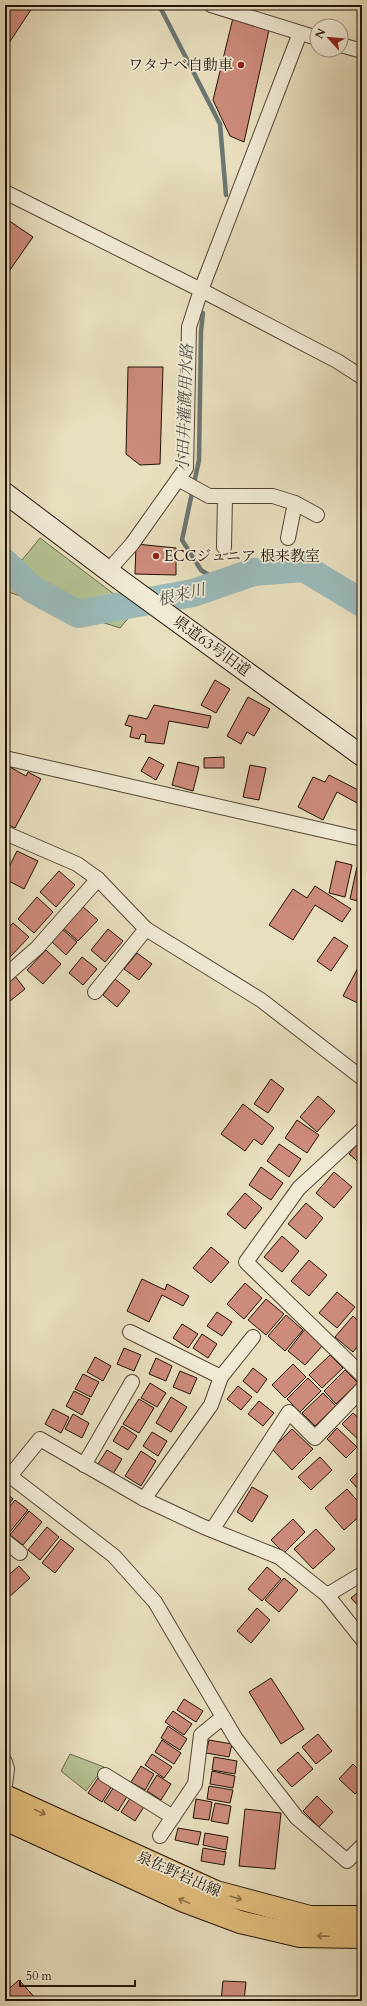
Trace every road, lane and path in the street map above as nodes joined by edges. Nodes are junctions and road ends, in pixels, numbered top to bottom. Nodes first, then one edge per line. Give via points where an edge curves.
1 (211, 5) edge
2 (300, 33) junction
3 (309, 36) edge
4 (349, 47) edge
5 (362, 51) edge
6 (5, 192) edge
7 (201, 290) junction
8 (362, 377) edge
9 (181, 481) junction
10 (5, 493) edge
11 (225, 498) junction
12 (296, 503) junction
13 (317, 515) dead end
14 (288, 538) dead end
15 (224, 548) dead end
16 (116, 576) junction
17 (362, 756) edge
18 (5, 758) edge
19 (5, 833) edge
20 (362, 839) edge
21 (98, 879) junction
22 (146, 929) junction
23 (5, 976) edge
24 (95, 992) dead end
25 (362, 1078) edge
26 (362, 1130) edge
27 (130, 1332) dead end
28 (253, 1337) dead end
29 (362, 1375) edge
30 (222, 1377) junction
31 (132, 1382) dead end
32 (362, 1389) edge
33 (84, 1465) junction
34 (8, 1474) edge
35 (144, 1499) junction
36 (212, 1530) junction
37 (5, 1541) edge
38 (20, 1553) dead end
39 (362, 1574) edge
40 (327, 1595) junction
41 (362, 1639) edge
42 (223, 1716) junction
43 (5, 1762) edge
44 (105, 1775) dead end
45 (5, 1784) edge
46 (5, 1796) edge
47 (173, 1816) junction
48 (5, 1819) edge
49 (160, 1836) dead end
50 (362, 1846) edge
51 (362, 1917) edge
52 (362, 1937) edge

1 - 2 street
2 - 3 street
2 - 7 street
4 - 5 street
6 - 7 street
7 - 8 street via 338,361
7 - 9 street via 189,327 186,468
9 - 11 street via 209,496
9 - 16 street via 132,544
10 - 16 street, 県道63号旧道
11 - 12 street via 273,496
11 - 15 street
12 - 13 street
12 - 14 street
16 - 17 street, 県道63号旧道
18 - 20 street
19 - 21 street via 77,864
21 - 22 street
21 - 23 street via 37,948
22 - 24 street
22 - 25 street via 261,1000
26 - 29 street via 299,1188 246,1262
27 - 30 street
28 - 30 street
30 - 35 street via 211,1405
31 - 33 street
32 - 36 street via 315,1438 289,1412
33 - 34 street via 40,1439
33 - 35 street
34 - 42 street via 114,1556 155,1602
35 - 36 street
36 - 40 street via 279,1557
37 - 38 street
39 - 40 street
40 - 41 street
42 - 47 street via 201,1735 195,1784
42 - 50 street via 236,1739 297,1818 346,1862
43 - 45 street
44 - 47 street
46 -> 51 main road, 泉佐野岩出線 via 216,1892 310,1917
47 - 49 street
52 -> 48 main road, 泉佐野岩出線 via 300,1936 240,1922 184,1901

